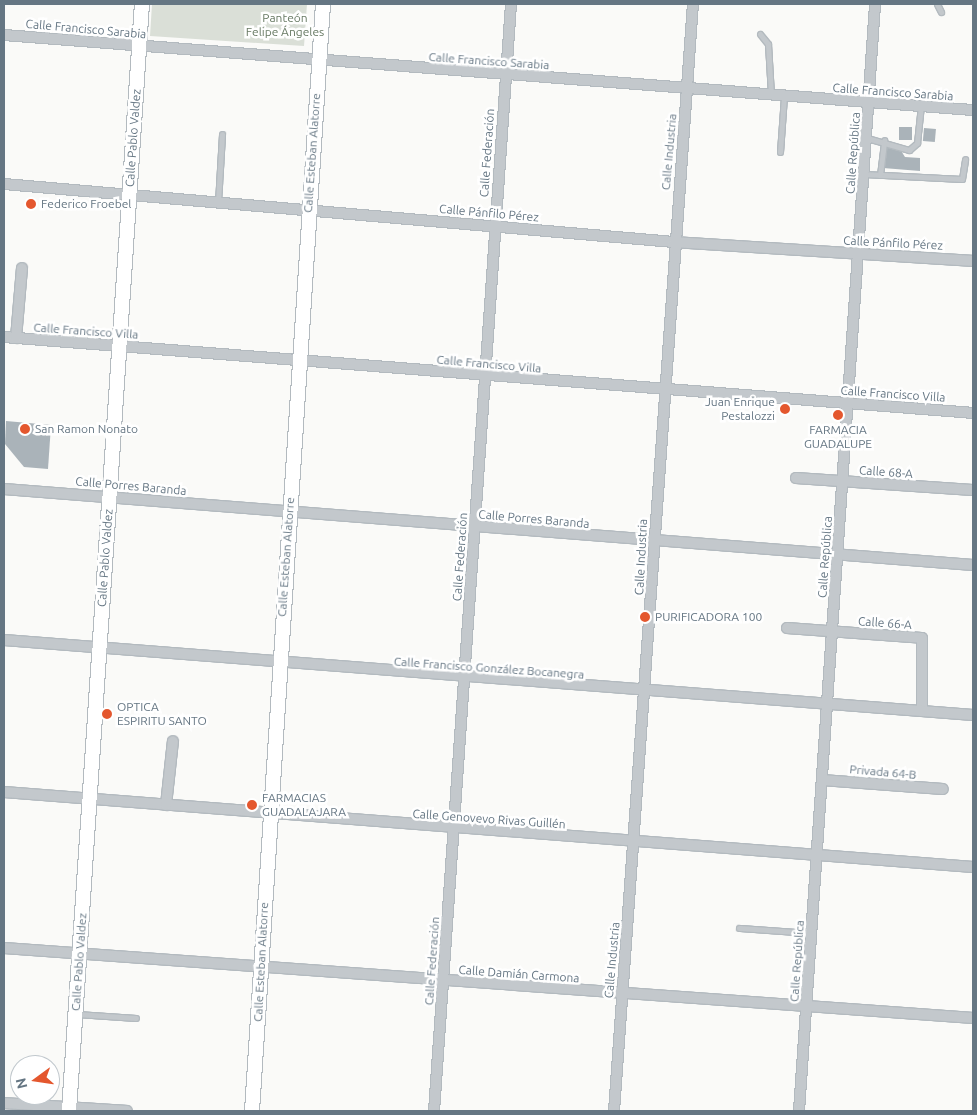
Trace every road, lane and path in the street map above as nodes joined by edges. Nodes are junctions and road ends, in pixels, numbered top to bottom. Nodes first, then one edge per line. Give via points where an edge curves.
1 (142, 4) edge
2 (323, 4) edge
3 (511, 4) edge
4 (693, 4) edge
5 (875, 4) edge
6 (937, 4) edge
7 (941, 12) dead end
8 (760, 34) dead end
9 (4, 36) edge
10 (139, 46) junction
11 (318, 62) junction
12 (505, 74) junction
13 (687, 89) junction
14 (771, 95) junction
15 (784, 96) junction
16 (868, 103) junction
17 (921, 106) junction
18 (973, 110) edge
19 (222, 134) dead end
20 (867, 138) junction
21 (884, 140) junction
22 (780, 152) dead end
23 (965, 159) dead end
24 (864, 174) junction
25 (880, 174) junction
26 (4, 184) edge
27 (129, 193) junction
28 (218, 202) junction
29 (308, 210) junction
30 (495, 226) junction
31 (674, 242) junction
32 (858, 254) junction
33 (973, 261) edge
34 (22, 268) dead end
35 (4, 337) edge
36 (16, 338) junction
37 (119, 346) junction
38 (298, 360) junction
39 (484, 377) junction
40 (664, 389) junction
41 (848, 403) junction
42 (973, 412) edge
43 (796, 478) dead end
44 (843, 481) junction
45 (4, 489) edge
46 (973, 490) edge
47 (109, 497) junction
48 (289, 512) junction
49 (474, 527) junction
50 (655, 542) junction
51 (838, 555) junction
52 (973, 565) edge
53 (787, 628) dead end
54 (832, 631) junction
55 (4, 640) edge
56 (99, 647) junction
57 (278, 663) junction
58 (465, 679) junction
59 (646, 692) junction
60 (827, 705) junction
61 (922, 711) junction
62 (973, 715) edge
63 (173, 741) dead end
64 (822, 780) junction
65 (943, 789) dead end
66 (4, 792) edge
67 (89, 798) junction
68 (166, 805) junction
69 (268, 815) junction
70 (454, 828) junction
71 (635, 842) junction
72 (817, 856) junction
73 (973, 866) edge
74 (739, 928) dead end
75 (812, 933) junction
76 (4, 948) edge
77 (79, 954) junction
78 (261, 968) junction
79 (443, 981) junction
80 (621, 994) junction
81 (806, 1008) junction
82 (75, 1014) junction
83 (136, 1018) dead end
84 (973, 1018) edge
85 (4, 1103) edge
86 (69, 1109) edge
87 (127, 1111) edge
88 (252, 1111) edge
89 (434, 1111) edge
90 (614, 1111) edge
91 (799, 1111) edge

1 - 10 street, Calle Pablo Valdez
2 - 11 street, Calle Esteban Alatorre
3 - 12 street, Calle Federación
4 - 13 street, Calle Industria
5 - 16 street, Calle República
6 - 7 lane
8 - 14 lane via 768,44
9 - 10 street, Calle Francisco Sarabia
10 - 11 street, Calle Francisco Sarabia
10 - 27 street, Calle Pablo Valdez
11 - 12 street, Calle Francisco Sarabia
11 - 29 street, Calle Esteban Alatorre
12 - 13 street, Calle Francisco Sarabia
12 - 30 street, Calle Federación
13 - 14 street, Calle Francisco Sarabia
13 - 31 street, Calle Industria
14 - 15 street, Calle Francisco Sarabia
15 - 16 street, Calle Francisco Sarabia
15 - 22 lane
16 - 17 street, Calle Francisco Sarabia
16 - 20 street, Calle República
17 - 18 street, Calle Francisco Sarabia
17 - 21 lane via 917,143 909,150
19 - 28 lane
20 - 21 lane
20 - 24 street, Calle República
21 - 25 lane
23 - 25 lane via 962,179
24 - 25 lane
24 - 32 street, Calle República
26 - 27 street, Calle Pánfilo Pérez
27 - 28 street, Calle Pánfilo Pérez
27 - 37 street, Calle Pablo Valdez
28 - 29 street, Calle Pánfilo Pérez
29 - 30 street, Calle Pánfilo Pérez
29 - 38 street, Calle Esteban Alatorre
30 - 31 street, Calle Pánfilo Pérez
30 - 39 street, Calle Federación
31 - 32 street, Calle Pánfilo Pérez
31 - 40 street, Calle Industria
32 - 33 street, Calle Pánfilo Pérez
32 - 41 street, Calle República
34 - 36 street
35 - 36 street, Calle Francisco Villa
36 - 37 street, Calle Francisco Villa
37 - 38 street, Calle Francisco Villa
37 - 47 street, Calle Pablo Valdez
38 - 39 street, Calle Francisco Villa
38 - 48 street, Calle Esteban Alatorre
39 - 40 street, Calle Francisco Villa
39 - 49 street, Calle Federación
40 - 41 street, Calle Francisco Villa
40 - 50 street, Calle Industria
41 - 42 street, Calle Francisco Villa
41 - 44 street, Calle República
43 - 44 street, Calle 68-A
44 - 46 street, Calle 68-A
44 - 51 street, Calle República
45 - 47 street, Calle Porres Baranda
47 - 48 street, Calle Porres Baranda
47 - 56 street, Calle Pablo Valdez
48 - 49 street, Calle Porres Baranda
48 - 57 street, Calle Esteban Alatorre
49 - 50 street, Calle Porres Baranda
49 - 58 street, Calle Federación
50 - 51 street, Calle Porres Baranda
50 - 59 street, Calle Industria
51 - 52 street, Calle Porres Baranda
51 - 54 street, Calle República
53 - 54 street
54 - 60 street, Calle República
54 - 61 street, Calle 66-A via 924,639
55 - 56 street, Calle Francisco González Bocanegra
56 - 57 street, Calle Francisco González Bocanegra
56 - 67 street, Calle Pablo Valdez
57 - 58 street, Calle Francisco González Bocanegra
57 - 69 street, Calle Esteban Alatorre
58 - 59 street, Calle Francisco González Bocanegra
58 - 70 street, Calle Federación
59 - 60 street, Calle Francisco González Bocanegra
59 - 71 street, Calle Industria
60 - 61 street, Calle Francisco González Bocanegra
60 - 64 street, Calle República
61 - 62 street, Calle Francisco González Bocanegra
63 - 68 street
64 - 65 street, Privada 64-B
64 - 72 street, Calle República
66 - 67 street, Calle Genovevo Rivas Guillén
67 - 68 street, Calle Genovevo Rivas Guillén
67 - 77 street, Calle Pablo Valdez
68 - 69 street, Calle Genovevo Rivas Guillén
69 - 70 street, Calle Genovevo Rivas Guillén
69 - 78 street, Calle Esteban Alatorre
70 - 71 street, Calle Genovevo Rivas Guillén
70 - 79 street, Calle Federación
71 - 72 street, Calle Genovevo Rivas Guillén
71 - 80 street, Calle Industria
72 - 73 street, Calle Genovevo Rivas Guillén
72 - 75 street, Calle República
74 - 75 lane
75 - 81 street, Calle República
76 - 77 street, Calle Damián Carmona
77 - 78 street, Calle Damián Carmona
77 - 82 street, Calle Pablo Valdez
78 - 79 street, Calle Damián Carmona
78 - 88 street, Calle Esteban Alatorre
79 - 80 street, Calle Damián Carmona
79 - 89 street, Calle Federación
80 - 81 street, Calle Damián Carmona
80 - 90 street, Calle Industria
81 - 84 street, Calle Damián Carmona
81 - 91 street, Calle República
82 - 83 lane
82 - 86 street, Calle Pablo Valdez
85 - 86 street
86 - 87 street

